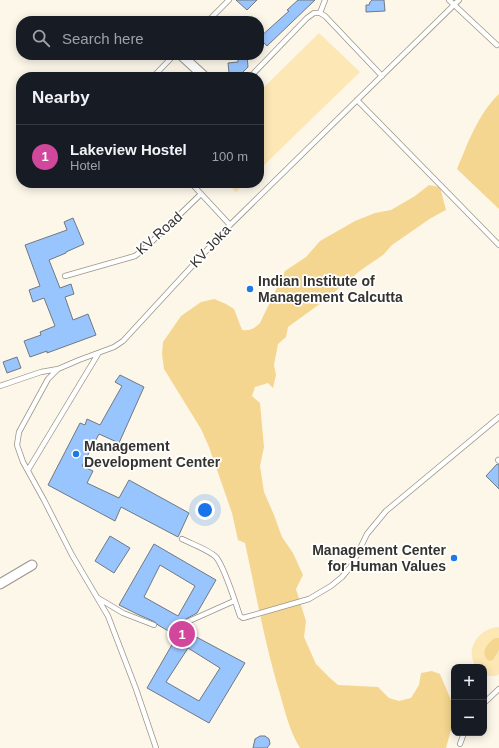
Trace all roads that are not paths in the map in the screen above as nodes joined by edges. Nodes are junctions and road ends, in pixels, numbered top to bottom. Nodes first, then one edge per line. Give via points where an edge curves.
1 (229, 0) edge
2 (325, 0) edge
3 (449, 0) edge
4 (459, 0) edge
5 (454, 5) junction
6 (320, 13) junction
7 (213, 16) edge
8 (497, 45) dead end
9 (169, 60) edge
10 (186, 60) edge
11 (158, 72) edge
12 (200, 72) edge
13 (255, 72) edge
14 (382, 76) junction
15 (358, 100) junction
16 (196, 188) edge
17 (201, 194) junction
18 (230, 225) junction
19 (499, 245) edge
20 (65, 276) dead end
21 (98, 354) junction
22 (58, 369) junction
23 (0, 386) edge
24 (499, 416) edge
25 (28, 470) junction
26 (182, 539) dead end
27 (32, 565) dead end
28 (0, 584) edge
29 (97, 598) junction
30 (234, 600) junction
31 (187, 622) dead end
32 (154, 625) dead end
33 (499, 689) edge
34 (487, 700) edge
35 (463, 736) edge
36 (460, 744) dead end
37 (156, 748) edge

1 - 7 lane
2 - 6 lane
3 - 5 lane
4 - 5 lane, KV Joka
5 - 8 lane
5 - 14 lane, KV Joka
6 - 13 lane via 314,13 307,18
6 - 14 lane
9 - 11 lane
10 - 12 street
14 - 15 lane, KV Joka
15 - 18 lane, KV Joka
15 - 19 lane
16 - 17 lane
17 - 18 lane
17 - 20 lane, KV Road via 135,256
18 - 21 lane, KV Joka via 123,341
21 - 22 lane, KV Joka
21 - 25 lane
22 - 23 lane
22 - 25 lane, KV Joka via 48,379 19,432 17,445
24 - 30 lane via 386,511 367,534 352,565 331,586 309,599 242,618
25 - 29 lane, KV Joka
26 - 30 lane via 216,558
27 - 28 street
29 - 32 lane via 123,613
29 - 37 lane, KV Joka via 108,616
30 - 31 lane
33 - 34 lane
35 - 36 lane

